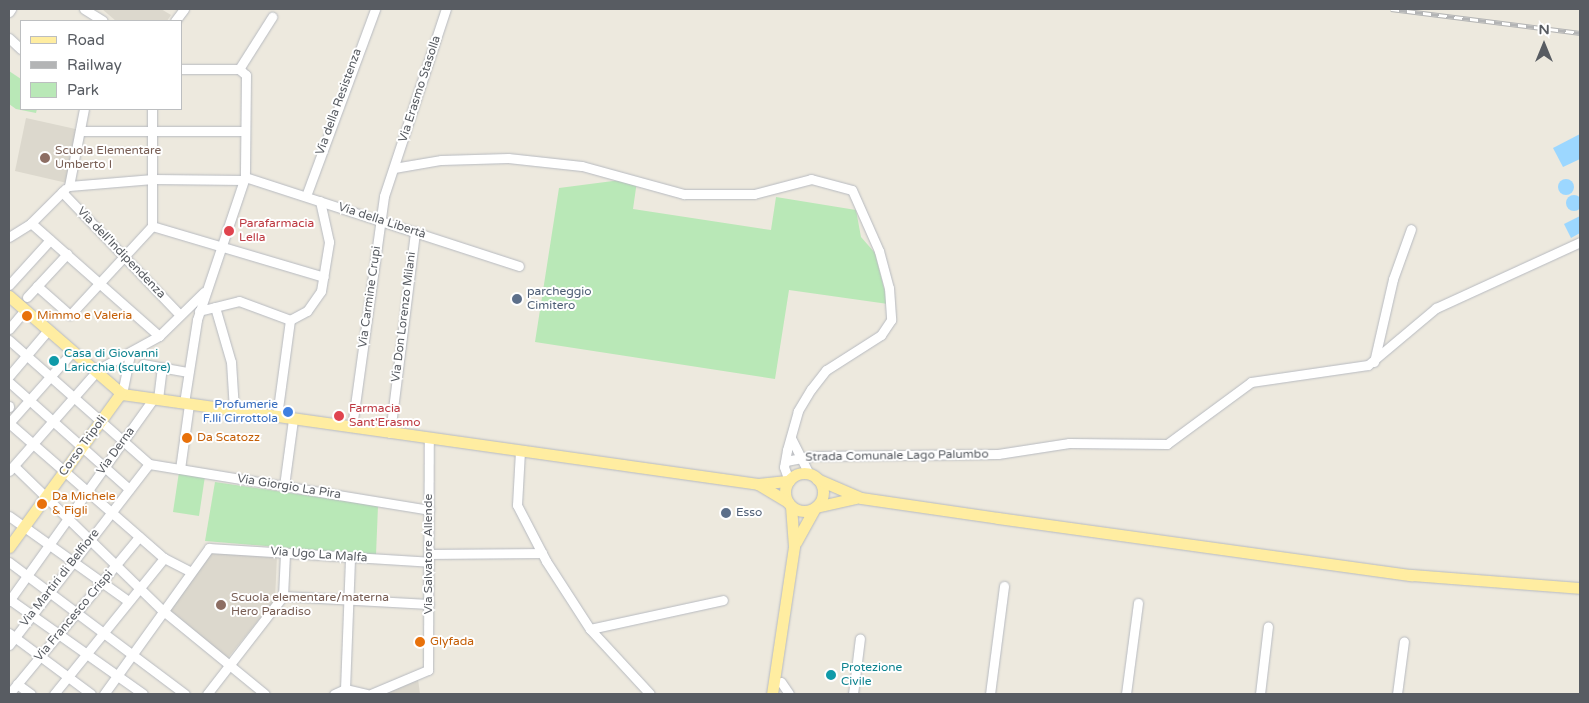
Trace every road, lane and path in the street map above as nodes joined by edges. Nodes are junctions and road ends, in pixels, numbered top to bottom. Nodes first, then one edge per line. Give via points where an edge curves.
1 (11, 9) edge
2 (84, 9) edge
3 (184, 9) edge
4 (374, 9) edge
5 (446, 9) edge
6 (9, 12) edge
7 (272, 17) dead end
8 (101, 20) edge
9 (176, 20) edge
10 (9, 38) edge
11 (20, 48) edge
12 (182, 69) edge
13 (242, 72) junction
14 (84, 110) edge
15 (152, 110) edge
16 (245, 131) junction
17 (80, 132) junction
18 (153, 132) junction
19 (394, 168) junction
20 (245, 178) junction
21 (153, 179) junction
22 (66, 189) junction
23 (306, 196) junction
24 (320, 201) junction
25 (380, 220) junction
26 (31, 223) junction
27 (152, 226) junction
28 (1411, 229) dead end
29 (415, 232) junction
30 (12, 234) edge
31 (50, 240) junction
32 (1580, 242) edge
33 (219, 247) junction
34 (67, 254) junction
35 (124, 256) junction
36 (519, 266) dead end
37 (324, 277) junction
38 (99, 283) junction
39 (9, 285) edge
40 (37, 286) junction
41 (205, 292) junction
42 (9, 296) edge
43 (27, 297) dead end
44 (215, 307) junction
45 (25, 310) junction
46 (199, 311) junction
47 (68, 313) junction
48 (180, 315) junction
49 (61, 320) dead end
50 (290, 320) junction
51 (9, 329) edge
52 (48, 330) junction
53 (159, 336) junction
54 (9, 340) edge
55 (72, 352) junction
56 (130, 354) junction
57 (26, 356) junction
58 (1374, 362) junction
59 (143, 364) dead end
60 (162, 368) junction
61 (96, 372) junction
62 (188, 372) junction
63 (9, 376) edge
64 (49, 376) junction
65 (9, 382) edge
66 (122, 394) junction
67 (74, 398) junction
68 (29, 399) junction
69 (155, 399) junction
70 (187, 404) junction
71 (11, 408) edge
72 (234, 410) junction
73 (277, 416) junction
74 (294, 419) junction
75 (53, 421) junction
76 (9, 423) edge
77 (100, 423) junction
78 (352, 427) junction
79 (390, 433) junction
80 (429, 438) junction
81 (791, 438) junction
82 (123, 442) junction
83 (33, 445) junction
84 (82, 447) junction
85 (520, 451) junction
86 (798, 458) junction
87 (149, 464) junction
88 (785, 464) junction
89 (105, 466) junction
90 (12, 469) edge
91 (180, 469) junction
92 (64, 472) junction
93 (813, 477) junction
94 (789, 481) junction
95 (774, 482) junction
96 (758, 484) junction
97 (284, 486) junction
98 (129, 489) junction
99 (87, 492) junction
100 (45, 498) junction
101 (860, 498) junction
102 (789, 504) junction
103 (815, 508) junction
104 (429, 510) junction
105 (111, 512) junction
106 (9, 516) edge
107 (67, 519) junction
108 (24, 526) junction
109 (139, 537) junction
110 (89, 541) junction
111 (49, 544) junction
112 (794, 546) junction
113 (9, 547) edge
114 (285, 553) junction
115 (542, 553) junction
116 (164, 558) junction
117 (350, 558) junction
118 (429, 558) junction
119 (9, 562) edge
120 (73, 562) junction
121 (115, 565) junction
122 (190, 571) junction
123 (27, 576) junction
124 (101, 582) junction
125 (1004, 586) dead end
126 (138, 588) junction
127 (1580, 588) edge
128 (49, 592) junction
129 (283, 596) junction
130 (9, 600) edge
131 (348, 600) junction
132 (723, 600) dead end
133 (128, 601) junction
134 (1138, 603) dead end
135 (429, 604) junction
136 (161, 610) junction
137 (76, 612) junction
138 (32, 615) junction
139 (1268, 626) dead end
140 (590, 629) junction
141 (102, 632) junction
142 (58, 634) junction
143 (860, 638) dead end
144 (11, 639) edge
145 (1404, 641) dead end
146 (782, 645) junction
147 (86, 654) junction
148 (135, 656) junction
149 (40, 657) junction
150 (230, 666) junction
151 (119, 676) junction
152 (67, 677) junction
153 (781, 682) junction
154 (17, 684) junction
155 (344, 690) junction
156 (9, 694) edge
157 (31, 694) edge
158 (54, 694) edge
159 (91, 694) edge
160 (104, 694) edge
161 (143, 694) edge
162 (186, 694) edge
163 (207, 694) edge
164 (265, 694) edge
165 (334, 694) edge
166 (366, 694) edge
167 (371, 694) edge
168 (650, 694) edge
169 (772, 694) edge
170 (781, 694) edge
171 (789, 694) edge
172 (853, 694) edge
173 (990, 694) edge
174 (1126, 694) edge
175 (1260, 694) edge
176 (1397, 694) edge

1 - 6 street
2 - 8 street
3 - 9 street
4 - 23 street, Via della Resistenza
5 - 19 street, Via Erasmo Stasolla
7 - 13 street
10 - 11 street
12 - 13 street
13 - 16 street
14 - 17 street
15 - 18 street
16 - 18 street
16 - 20 street
17 - 18 street
17 - 22 street
18 - 21 street
19 - 25 street, Via Carmine Crupi
19 - 81 street via 441,160 508,158 590,167 684,194 754,194 811,179 852,190 879,251 889,288 891,320 881,335 818,378 798,411
20 - 21 street, Via della Libertà
20 - 23 street, Via della Libertà
20 - 33 street
21 - 22 street, Via della Libertà
21 - 27 street
22 - 26 street
22 - 35 street, Via dell'Indipendenza
23 - 24 street, Via della Libertà
24 - 25 street, Via della Libertà
24 - 37 street via 329,242
25 - 29 street, Via della Libertà
25 - 78 street, Via Carmine Crupi
26 - 30 street
26 - 31 street
27 - 33 street
27 - 35 street
28 - 58 street via 1393,279
29 - 36 street, Via della Libertà
29 - 79 street, Via Don Lorenzo Milani
31 - 34 street
31 - 39 street
32 - 58 street, Strada Comunale Lago Palumbo via 1436,308
33 - 37 street
33 - 41 street
34 - 38 street
34 - 40 street
35 - 38 street
35 - 48 street, Via dell'Indipendenza
37 - 50 street via 316,302
38 - 47 street
38 - 53 street
40 - 43 street
40 - 47 street
41 - 46 street
41 - 48 street
42 - 45 main road
44 - 46 street
44 - 50 street via 239,301
44 - 72 street via 231,362
45 - 51 street
45 - 52 main road
46 - 62 street
47 - 49 street
48 - 53 street
50 - 73 street
52 - 55 main road
52 - 57 street
53 - 56 street
54 - 57 street
55 - 61 main road
55 - 64 street
56 - 61 street
56 - 66 street
57 - 63 street
57 - 64 street
58 - 86 street, Strada Comunale Lago Palumbo via 1347,371 1258,380 1186,434 1162,446 1084,442 998,454
59 - 60 street
60 - 62 street
60 - 69 street
61 - 66 main road
61 - 67 street
62 - 70 street
64 - 67 street
64 - 68 street
65 - 68 street
66 - 69 main road
66 - 77 main road, Corso Tripoli
67 - 75 street
67 - 77 street
68 - 71 street
68 - 75 street
69 - 70 main road
69 - 82 street, Via Derna
70 - 72 main road
70 - 91 street
71 - 76 street
72 - 73 main road
73 - 74 main road
74 - 78 main road
74 - 97 street
75 - 83 street
75 - 84 street
76 - 83 street
77 - 82 street
77 - 84 main road, Corso Tripoli
78 - 79 main road
79 - 80 main road
80 - 85 main road
80 - 104 street, Via Salvatore Allende
81 - 86 street
81 - 88 street
82 - 87 street
82 - 89 street, Via Derna
83 - 90 street
83 - 92 street
84 - 89 street
84 - 92 main road, Corso Tripoli
85 - 96 main road
85 - 115 street via 517,505
86 - 88 street, Strada Comunale Lago Palumbo
86 - 93 street
87 - 91 street, Via Giorgio La Pira
87 - 98 street, Via Martiri di Belfiore
88 - 94 street
88 - 95 street
89 - 98 street
89 - 99 street, Via Derna
90 - 100 street
91 - 97 street, Via Giorgio La Pira
92 - 99 street
92 - 100 main road, Corso Tripoli
93 - 94 main road
93 - 101 main road
93 - 103 main road via 823,492
94 - 95 main road
94 - 102 main road
95 - 96 main road
96 - 102 main road
97 - 104 street, Via Giorgio La Pira
98 - 105 street, Via Martiri di Belfiore
99 - 105 street
99 - 107 street, Via Derna
100 - 107 street
100 - 108 main road, Corso Tripoli
101 - 103 main road
101 - 127 main road via 1411,575
102 - 103 main road via 799,510
102 - 112 main road
103 - 112 main road
104 - 118 street, Via Salvatore Allende
105 - 109 street
105 - 110 street, Via Martiri di Belfiore
106 - 108 street
107 - 110 street
107 - 111 street, Via Derna
108 - 111 street
108 - 113 main road, Corso Tripoli
109 - 116 street
109 - 121 street, Via Francesco Crispi
110 - 120 street, Via Martiri di Belfiore
110 - 121 street
111 - 120 street
111 - 123 street, Via Derna
112 - 146 main road
114 - 117 street, Via Ugo La Malfa
114 - 122 street, Via Ugo La Malfa via 210,548
114 - 129 street
115 - 118 street, Via Ugo La Malfa
115 - 140 street
116 - 122 street
116 - 126 street
117 - 118 street, Via Ugo La Malfa
117 - 131 street
118 - 135 street, Via Salvatore Allende
119 - 123 street
120 - 124 street
120 - 128 street, Via Martiri di Belfiore
121 - 124 street, Via Francesco Crispi
121 - 126 street
122 - 136 street
123 - 128 street
123 - 130 street, Via Derna
124 - 133 street
124 - 137 street, Via Francesco Crispi
125 - 173 street
126 - 133 street
126 - 136 street
128 - 137 street
128 - 138 street, Via Martiri di Belfiore
129 - 131 street
129 - 150 street
130 - 138 street
131 - 135 street
131 - 155 street
132 - 140 street
133 - 141 street
134 - 174 street
135 - 167 street, Via Salvatore Allende via 428,670
136 - 148 street
136 - 150 street
137 - 141 street
137 - 142 street, Via Francesco Crispi
138 - 142 street
138 - 144 street, Via Martiri di Belfiore
139 - 175 street
140 - 168 street
141 - 147 street
141 - 148 street
142 - 147 street
142 - 149 street, Via Francesco Crispi
143 - 172 street
144 - 149 street
145 - 176 street
146 - 153 main road
146 - 169 main road
147 - 151 street
147 - 152 street
148 - 151 street
148 - 162 street
149 - 152 street
149 - 154 street, Via Francesco Crispi
150 - 163 street
150 - 164 street
151 - 160 street
151 - 161 street
152 - 158 street
152 - 159 street
153 - 170 main road
153 - 171 street
154 - 156 street, Via Francesco Crispi
154 - 157 street
155 - 165 street
155 - 166 street

